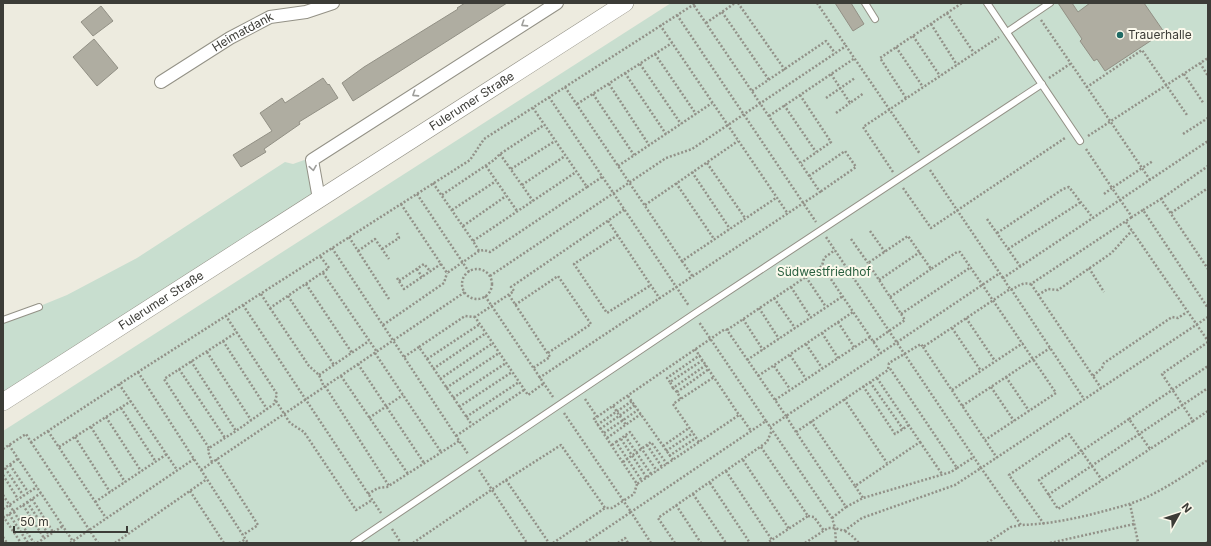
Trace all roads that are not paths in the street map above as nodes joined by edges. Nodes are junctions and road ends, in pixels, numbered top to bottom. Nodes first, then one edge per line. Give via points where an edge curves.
1 (333, 3) edge
2 (557, 3) edge
3 (625, 3) edge
4 (865, 3) edge
5 (987, 3) edge
6 (1050, 3) edge
7 (875, 19) dead end
8 (1007, 32) junction
9 (161, 82) dead end
10 (1042, 84) junction
11 (1080, 141) road end
12 (319, 200) junction
13 (39, 307) dead end
14 (3, 320) edge
15 (3, 402) edge
16 (354, 543) edge

1 - 9 street, Heimatdank via 306,12 270,17 230,38
2 -> 12 street via 312,160
3 - 12 main road, Fulerumer Straße
4 - 7 lane
5 - 8 lane
6 - 8 lane
8 - 10 lane
10 - 11 lane
10 - 16 lane
12 - 15 main road, Fulerumer Straße
13 - 14 lane

